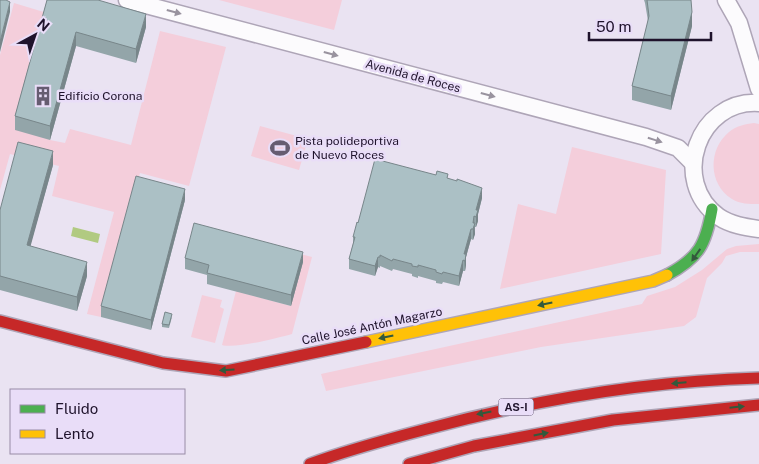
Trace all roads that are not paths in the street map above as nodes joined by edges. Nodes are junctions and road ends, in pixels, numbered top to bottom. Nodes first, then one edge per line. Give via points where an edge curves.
1 (127, 0) edge
2 (726, 0) edge
3 (759, 89) edge
4 (759, 102) edge
5 (693, 163) junction
6 (712, 209) junction
7 (759, 229) edge
8 (0, 321) edge
9 (759, 378) edge
10 (759, 405) edge
11 (310, 464) edge
12 (409, 464) edge

1 -> 5 street, Avenida de Roces via 646,137 678,148
2 - 3 street via 739,23
4 - 5 street via 727,109 709,123 698,141
5 - 6 street via 696,185
6 - 7 street via 737,226
6 -> 8 main road, Calle José Antón Magarzo via 704,244 692,262 654,281 226,371 163,363
9 -> 11 main road, AS-I via 610,389 473,415
12 -> 10 main road via 474,446 613,420

